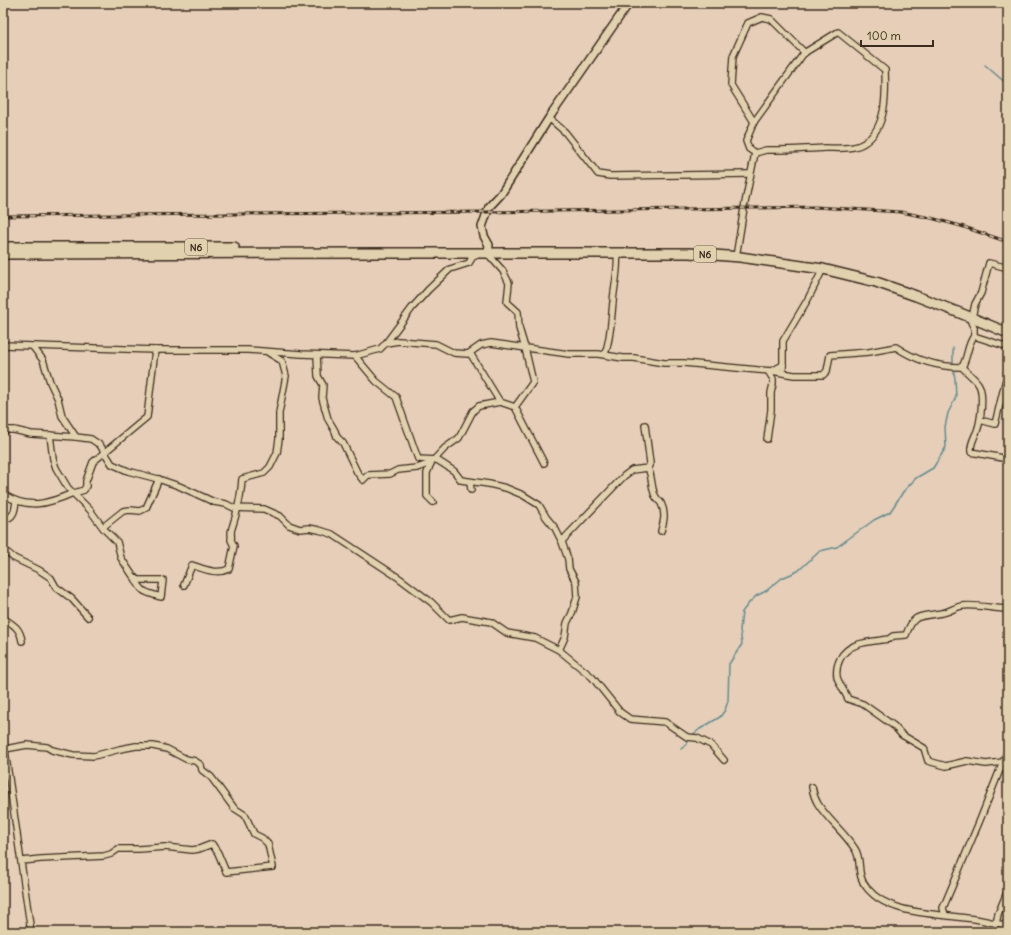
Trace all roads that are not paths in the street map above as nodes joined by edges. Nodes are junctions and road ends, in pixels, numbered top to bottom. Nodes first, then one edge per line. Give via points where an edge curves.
1 (629, 3) edge
2 (805, 53) junction
3 (549, 118) junction
4 (754, 122) junction
5 (755, 153) junction
6 (750, 174) junction
7 (3, 247) edge
8 (389, 253) junction
9 (475, 253) junction
10 (617, 253) junction
11 (3, 254) edge
12 (488, 254) junction
13 (736, 257) junction
14 (1008, 268) edge
15 (823, 269) junction
16 (972, 317) junction
17 (1008, 333) edge
18 (974, 336) junction
19 (386, 343) junction
20 (3, 346) edge
21 (33, 347) junction
22 (1008, 347) edge
23 (525, 348) junction
24 (155, 350) junction
25 (267, 352) junction
26 (470, 353) junction
27 (605, 354) junction
28 (317, 355) junction
29 (355, 356) junction
30 (783, 365) junction
31 (962, 367) junction
32 (770, 371) junction
33 (1008, 371) edge
34 (786, 373) junction
35 (500, 402) junction
36 (515, 407) junction
37 (980, 420) junction
38 (645, 425) dead end
39 (3, 430) edge
40 (50, 435) junction
41 (76, 437) junction
42 (767, 439) dead end
43 (104, 452) junction
44 (1008, 459) edge
45 (433, 462) junction
46 (544, 463) dead end
47 (648, 468) junction
48 (159, 479) junction
49 (470, 482) junction
50 (471, 490) dead end
51 (74, 493) junction
52 (3, 494) edge
53 (16, 501) junction
54 (433, 502) dead end
55 (237, 508) junction
56 (3, 519) edge
57 (103, 527) junction
58 (661, 531) dead end
59 (562, 541) junction
60 (3, 549) edge
61 (135, 578) junction
62 (184, 585) dead end
63 (1008, 609) edge
64 (88, 617) dead end
65 (3, 618) edge
66 (22, 641) dead end
67 (559, 650) junction
68 (3, 736) edge
69 (5, 749) junction
70 (1008, 750) edge
71 (724, 760) dead end
72 (1003, 762) junction
73 (6, 770) edge
74 (812, 787) dead end
75 (22, 861) junction
76 (1008, 890) edge
77 (946, 915) junction
78 (996, 924) junction
79 (1008, 926) edge
80 (31, 932) edge

1 - 3 street
2 - 4 street
2 - 4 street via 771,19 762,17 748,23 733,56 731,86
2 - 5 street via 838,32 885,70 886,91 881,122 876,132 863,144 846,148 766,150
3 - 6 street via 565,132 598,174
3 - 12 street via 487,212 482,232 489,245
4 - 5 street via 746,141 749,149
5 - 6 street
6 - 13 street
7 - 8 highway, N6 via 318,247
8 - 9 highway, N6
8 - 11 highway, N6
9 - 12 highway, N6
9 - 19 street via 469,263 450,269 428,290
10 - 12 highway, N6
10 - 13 highway, N6 via 689,253
10 - 27 street via 619,265 611,333
12 - 23 street via 510,283 507,302 518,312 518,328
13 - 15 highway, N6
14 - 16 street via 989,264
15 - 16 highway, N6 via 876,282
15 - 30 street via 783,341
16 - 17 highway, N6
16 - 18 street via 970,322 974,328
18 - 22 street
18 - 31 street
19 - 26 street via 399,341 436,344 454,352
19 - 29 street via 380,349
20 - 21 street
21 - 24 street
21 - 41 street via 43,360 62,416
23 - 26 street via 491,343 481,345
23 - 27 street via 569,354
23 - 36 street via 533,382
24 - 25 street
24 - 43 street via 146,417
25 - 28 street
25 - 55 street via 282,361 286,376 279,413 277,453 264,473 242,480
26 - 35 street
27 - 32 street via 664,363 684,362
28 - 29 street
28 - 45 street via 318,376 323,385 322,398 328,419 363,480 368,476 390,474
29 - 45 street via 376,381 396,397 418,459
30 - 32 street
30 - 34 street
31 - 34 street via 927,362 896,347 830,355 827,371 823,375
31 - 37 street via 980,387
32 - 34 street
32 - 42 street via 773,384
33 - 37 street via 994,424
35 - 36 street
35 - 45 street via 479,406 473,411 459,438 444,448
36 - 46 street
37 - 44 street via 971,452
38 - 47 street via 650,455
39 - 40 street
40 - 41 street
40 - 51 street via 56,468
41 - 43 street via 91,439 100,445
43 - 48 street via 112,464
43 - 51 street via 93,462 84,490
45 - 49 street via 454,471 461,480
45 - 54 street via 427,473 427,496
47 - 58 street via 654,495 664,511
47 - 59 street via 628,473
48 - 55 street via 214,502
48 - 57 street via 146,508 140,511 124,511
49 - 50 street
49 - 59 street via 506,488 539,505
51 - 53 street via 35,505
51 - 57 street
52 - 53 street
53 - 56 street via 13,515
55 - 62 street via 231,533 234,546 229,569 212,571 192,565
55 - 67 street via 264,509 280,516 289,525 332,534 399,578 450,620 462,617 491,622 507,633 535,638
57 - 61 street via 116,542 121,558
59 - 67 street via 569,569 576,582 577,597
60 - 64 street via 14,558 51,578 56,587 72,599
61 - 61 street via 163,580 161,597 140,589
63 - 72 street via 960,606 948,612 918,618 911,622 906,635 854,645 842,656 836,670 848,699 864,704 902,735 924,748 928,761 946,766 967,761 986,764
65 - 66 street via 17,628
67 - 71 street via 592,678 620,712 630,719 665,722 686,737 697,738 711,744
68 - 69 street
69 - 73 street
69 - 75 street via 27,745 47,747 72,755 94,756 136,746 153,746 195,761 211,777 234,808 246,815 254,834 268,844 273,867 226,872 212,844 192,850 165,847 118,849 104,856
70 - 72 street
72 - 77 street via 943,908
73 - 75 street
74 - 77 street via 817,803 856,850 858,871 874,895 882,901 909,911
75 - 80 street
76 - 78 street
77 - 78 street
78 - 79 street

